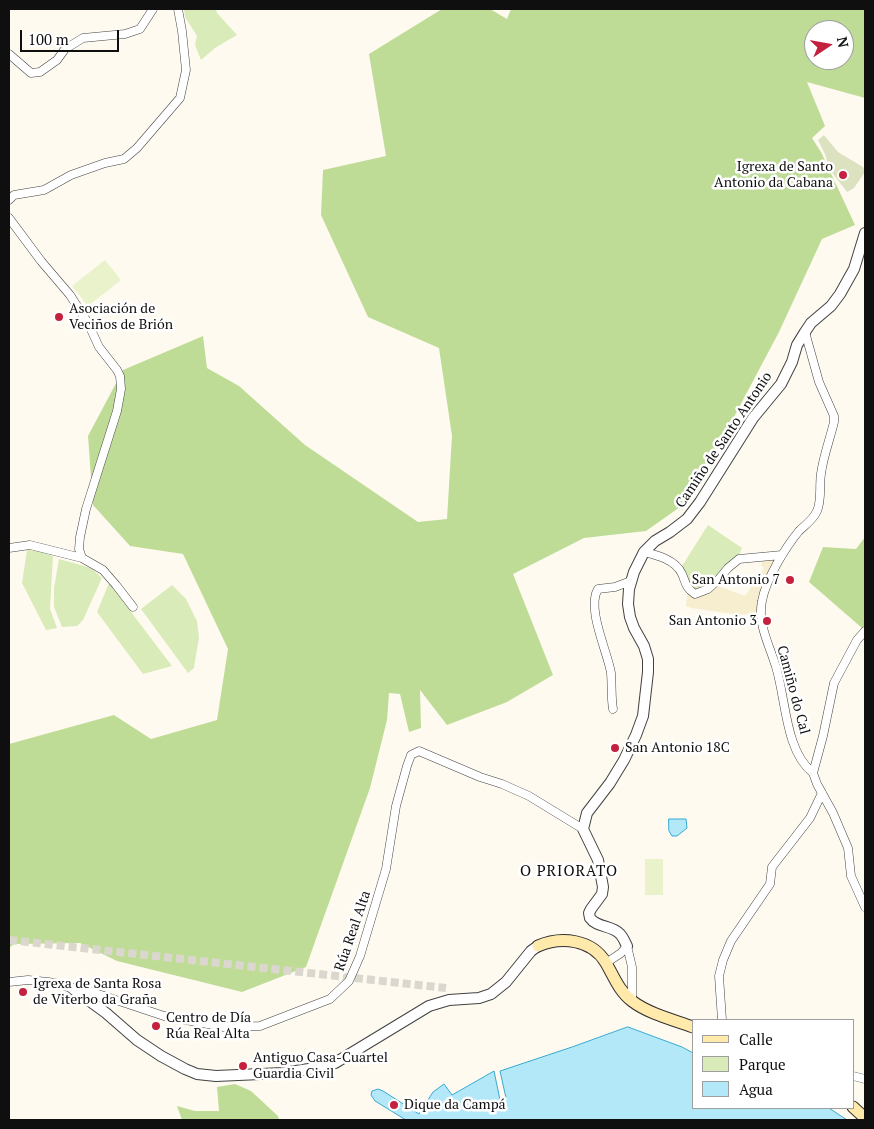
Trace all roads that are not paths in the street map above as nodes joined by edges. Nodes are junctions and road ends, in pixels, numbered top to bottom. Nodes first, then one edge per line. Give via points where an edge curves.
1 (153, 9) edge
2 (178, 9) edge
3 (9, 54) edge
4 (11, 195) edge
5 (9, 218) edge
6 (865, 234) edge
7 (805, 332) junction
8 (9, 548) edge
9 (644, 552) junction
10 (782, 555) junction
11 (82, 558) junction
12 (631, 581) junction
13 (133, 607) dead end
14 (865, 631) edge
15 (613, 709) dead end
16 (813, 773) junction
17 (822, 793) junction
18 (583, 829) junction
19 (865, 907) edge
20 (538, 946) joint
21 (627, 946) junction
22 (606, 963) junction
23 (9, 982) edge
24 (73, 989) junction
25 (632, 1001) junction
26 (722, 1019) edge
27 (692, 1027) edge
28 (854, 1108) edge
29 (865, 1118) edge

1 - 3 street via 140,29 125,34 83,38 65,49 57,60 40,72 31,73
2 - 4 street via 186,70 180,98 137,148 124,159 71,175 44,190
5 - 11 street via 70,295 99,347 120,376 117,412 80,537
6 - 7 street, Camiño de Santo Antonio via 854,270 840,294
7 - 9 street, Camiño de Santo Antonio via 781,384 753,418 700,502 687,519 655,540
7 - 10 street, Camiño do Cal via 834,422 821,473 817,511
8 - 11 street via 30,545
9 - 10 street via 661,556 677,566 686,587 695,594 708,589 739,559
9 - 12 street, Camiño de Santo Antonio
10 - 16 street, Camiño do Cal via 767,585 760,610 793,740 799,755
11 - 13 street via 103,570
12 - 15 street via 598,589 596,595 598,630 611,673
12 - 18 street, Camiño de Santo Antonio via 630,617 649,664 642,716 624,760 587,813
14 - 16 street via 834,683
16 - 17 street, Camiño do Cal
17 - 19 street, Camiño do Cal via 848,848 851,876
17 - 26 street via 810,818 772,868 770,884 731,941 718,976
18 - 21 street via 598,860 603,887 591,909 590,918 618,932
18 - 24 street, Rúa Real Alta via 529,796 419,751 411,755 407,766 396,806 386,869 360,956 349,981 330,999 260,1026 224,1027 164,1016 80,988
20 - 22 main road via 560,940 583,943 595,950
20 - 24 street via 491,994 429,1006 335,1063 283,1073 216,1076 190,1072 137,1040
21 - 22 street
21 - 25 street via 632,967
22 - 25 main road via 617,984
23 - 24 street, Rúa Real Alta via 48,982
25 - 27 main road
28 - 29 main road

